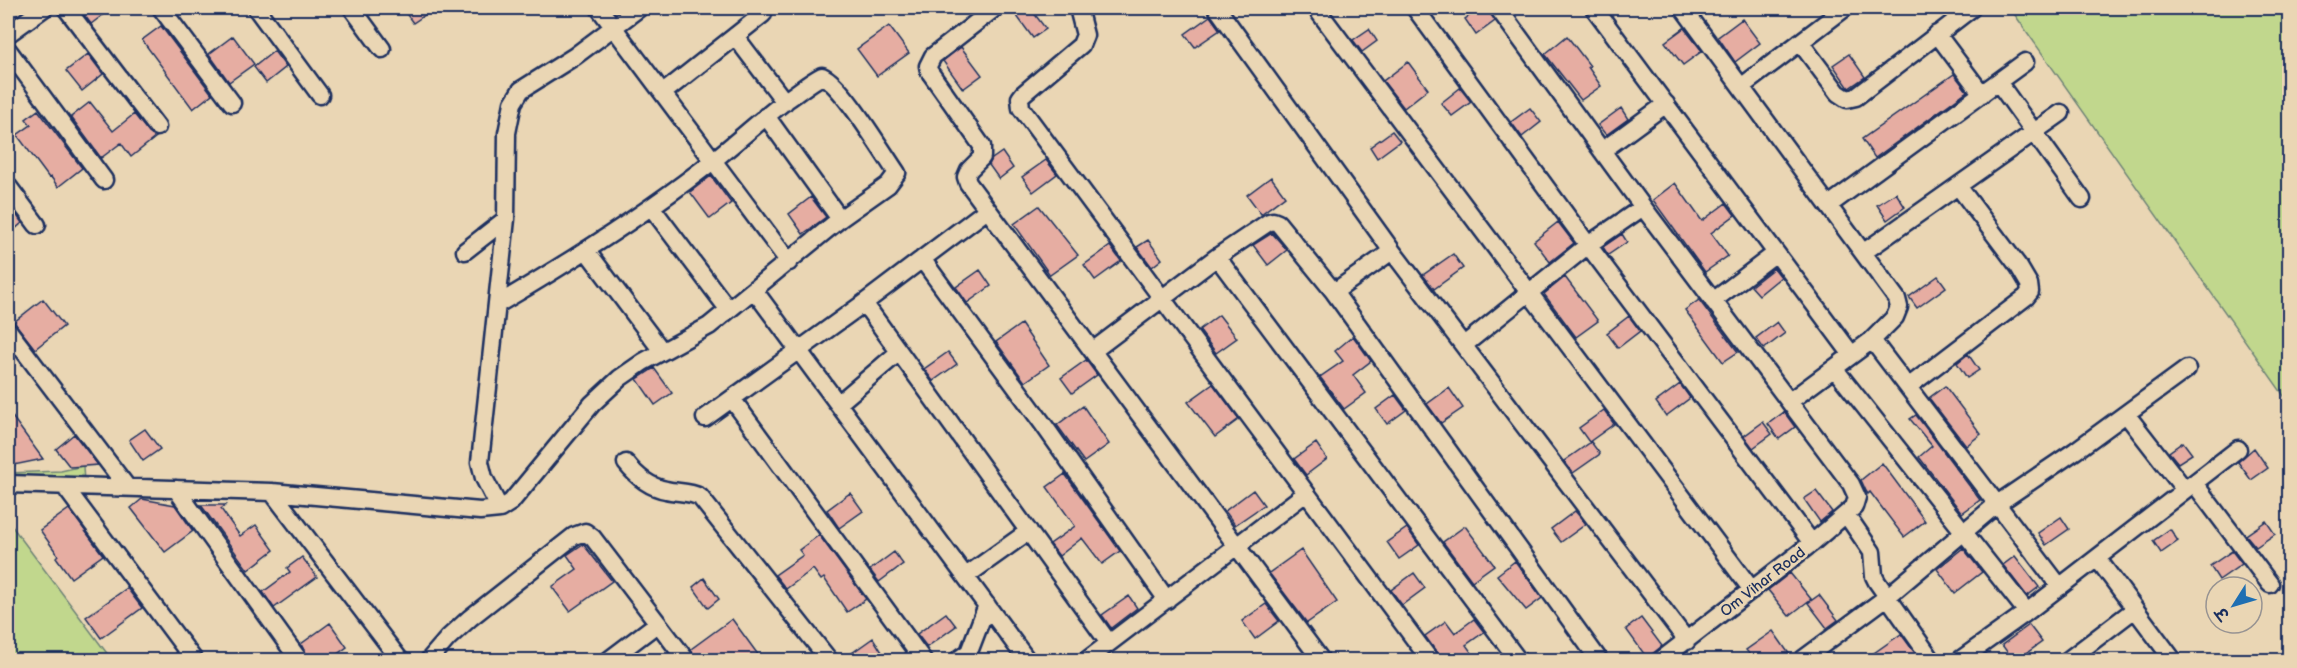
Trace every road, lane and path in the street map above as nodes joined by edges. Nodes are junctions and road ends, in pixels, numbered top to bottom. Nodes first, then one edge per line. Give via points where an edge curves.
1 (44, 8) edge
2 (66, 8) edge
3 (161, 8) edge
4 (256, 8) edge
5 (352, 8) edge
6 (599, 8) edge
7 (639, 8) edge
8 (995, 8) edge
9 (1077, 8) edge
10 (1216, 8) edge
11 (1316, 8) edge
12 (1415, 8) edge
13 (1498, 8) edge
14 (1594, 8) edge
15 (1683, 8) edge
16 (1845, 8) edge
17 (1972, 8) edge
18 (763, 14) dead end
19 (613, 27) junction
20 (8, 34) edge
21 (1937, 34) junction
22 (735, 36) junction
23 (1800, 42) junction
24 (382, 49) dead end
25 (8, 50) edge
26 (2025, 62) dead end
27 (1998, 82) junction
28 (1741, 87) junction
29 (663, 93) junction
30 (1982, 94) junction
31 (320, 95) dead end
32 (785, 102) junction
33 (232, 103) dead end
34 (1665, 104) junction
35 (2061, 113) dead end
36 (766, 116) junction
37 (157, 127) dead end
38 (2033, 132) junction
39 (1602, 151) junction
40 (714, 160) junction
41 (104, 180) dead end
42 (8, 186) edge
43 (1958, 186) junction
44 (2082, 199) dead end
45 (1829, 206) junction
46 (652, 207) junction
47 (1643, 207) junction
48 (987, 210) junction
49 (506, 219) junction
50 (840, 219) junction
51 (37, 225) dead end
52 (1588, 245) junction
53 (586, 250) junction
54 (465, 251) dead end
55 (1392, 251) junction
56 (1864, 252) junction
57 (1776, 253) junction
58 (1217, 257) junction
59 (922, 259) junction
60 (789, 262) junction
61 (754, 290) junction
62 (1334, 292) junction
63 (1529, 294) junction
64 (1162, 299) junction
65 (1713, 301) junction
66 (864, 303) junction
67 (498, 304) junction
68 (728, 309) junction
69 (8, 330) edge
70 (1872, 340) junction
71 (1464, 345) junction
72 (1094, 350) junction
73 (662, 351) junction
74 (798, 351) junction
75 (899, 352) junction
76 (1852, 356) junction
77 (1834, 368) junction
78 (2187, 369) dead end
79 (1908, 387) junction
80 (732, 399) junction
81 (1790, 401) junction
82 (838, 404) junction
83 (2127, 414) junction
84 (705, 418) dead end
85 (2238, 449) dead end
86 (626, 463) dead end
87 (8, 484) edge
88 (2190, 486) junction
89 (65, 487) junction
90 (127, 487) junction
91 (176, 489) junction
92 (272, 492) junction
93 (1306, 493) junction
94 (1997, 504) junction
95 (500, 509) junction
96 (1846, 514) junction
97 (1029, 531) junction
98 (1963, 532) junction
99 (1812, 543) junction
100 (1237, 546) junction
101 (2097, 558) junction
102 (966, 576) junction
103 (2270, 584) dead end
104 (2060, 586) junction
105 (1752, 590) junction
106 (1887, 597) junction
107 (1167, 600) junction
108 (987, 605) junction
109 (2135, 609) junction
110 (2027, 612) junction
111 (658, 623) junction
112 (1687, 641) junction
113 (1109, 643) junction
114 (1929, 659) edge
115 (194, 660) edge
116 (299, 660) edge
117 (400, 660) edge
118 (429, 660) edge
119 (609, 660) edge
120 (686, 660) edge
121 (829, 660) edge
122 (923, 660) edge
123 (958, 660) edge
124 (1027, 660) edge
125 (1087, 660) edge
126 (1321, 660) edge
127 (1430, 660) edge
128 (1518, 660) edge
129 (1599, 660) edge
130 (1661, 660) edge
131 (1802, 660) edge
132 (1960, 660) edge
133 (2068, 660) edge
134 (2173, 660) edge

1 - 20 street
2 - 37 street
3 - 33 street
4 - 31 street
5 - 24 street
6 - 19 street
7 - 19 street
8 - 48 street via 933,56 928,66 982,146 982,157 966,177
9 - 64 street via 1085,35 1081,45 1023,94 1019,103
10 - 55 street
11 - 63 street
12 - 52 street
13 - 39 street
14 - 34 street
15 - 28 street
16 - 23 street
17 - 21 street
18 - 22 street
19 - 29 street
19 - 49 street via 521,90 513,103 507,133
21 - 23 street via 1856,97 1847,99 1838,93
21 - 30 street
22 - 29 street
22 - 32 street
23 - 28 street
25 - 41 street
26 - 27 street
27 - 30 street
27 - 38 street
28 - 45 street
29 - 40 street
30 - 45 street
32 - 36 street
32 - 50 street via 822,76 829,79 897,173 888,185
34 - 39 street
34 - 57 street
35 - 38 street
36 - 40 street
36 - 50 street
38 - 43 street
38 - 44 street
39 - 47 street
40 - 46 street
40 - 60 street
42 - 51 street
43 - 56 street
43 - 79 street via 2019,267 2030,292
45 - 56 street
46 - 53 street
46 - 68 street
47 - 52 street
47 - 65 street
48 - 59 street
48 - 72 street
49 - 54 street
49 - 67 street
50 - 60 street
52 - 63 street
52 - 99 street
53 - 67 street
53 - 73 street
55 - 62 street
55 - 71 street
56 - 70 street via 1899,307 1895,317
57 - 65 street
57 - 76 street
58 - 62 street via 1273,220
58 - 64 street
58 - 128 street
59 - 66 street
59 - 107 street
60 - 61 street
61 - 68 street
61 - 74 street
62 - 129 street
63 - 71 street
63 - 105 street
64 - 72 street
64 - 93 street
65 - 81 street
66 - 74 street
66 - 75 street
67 - 95 street via 480,462
68 - 73 street via 709,326
69 - 90 street
70 - 76 street
70 - 79 street
71 - 112 street
72 - 100 street
73 - 95 street via 606,389 526,486
74 - 80 street
74 - 82 street
75 - 82 street
75 - 97 street
76 - 77 street
77 - 81 street
77 - 98 street
78 - 83 street
79 - 94 street
80 - 84 street
80 - 122 street
81 - 96 street, Om Vihar Road via 1851,484 1857,497
82 - 102 street
83 - 88 street
83 - 94 street
85 - 88 street
86 - 121 street via 653,486 700,497
87 - 89 street
88 - 101 street
88 - 103 street
89 - 90 street
89 - 115 street
90 - 91 street
91 - 92 street
91 - 116 street
92 - 95 street via 480,511
92 - 117 street
93 - 100 street
93 - 127 street
94 - 98 street
94 - 104 street
96 - 99 street, Om Vihar Road
96 - 106 street via 1868,543 1874,576
97 - 102 street
97 - 113 street
98 - 106 street
98 - 110 street
99 - 105 street, Om Vihar Road
100 - 107 street
100 - 126 street
101 - 104 street
101 - 109 street
102 - 108 street
104 - 110 street
105 - 112 street, Om Vihar Road
106 - 114 street
106 - 131 street
107 - 113 street
108 - 123 street via 969,652
108 - 124 street
109 - 133 street
109 - 134 street
110 - 132 street
111 - 118 street via 585,532 574,536 470,618
111 - 119 street
111 - 120 street
112 - 130 street, Om Vihar Road
113 - 125 street

